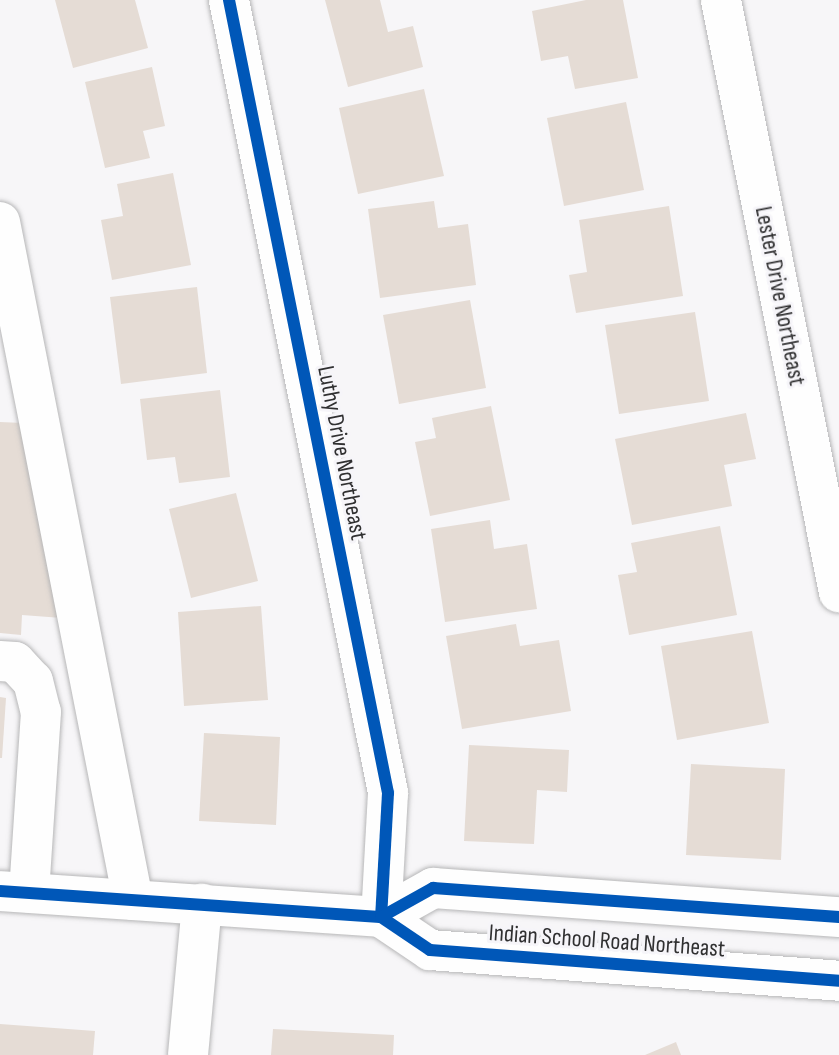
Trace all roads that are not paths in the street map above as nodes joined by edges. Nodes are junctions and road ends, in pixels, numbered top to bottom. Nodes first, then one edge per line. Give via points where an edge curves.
1 (229, 0) edge
2 (721, 0) edge
3 (0, 222) edge
4 (839, 592) edge
5 (0, 661) edge
6 (14, 892) edge
7 (133, 900) junction
8 (202, 904) junction
9 (381, 917) junction
10 (839, 917) edge
11 (839, 981) edge
12 (188, 1055) edge

1 - 9 street, Luthy Drive Northeast via 388,793
2 - 4 street, Lester Drive Northeast
3 - 7 street
5 - 6 street via 15,662 33,681 41,712
6 - 7 street, Indian School Road Northeast
7 - 8 street, Indian School Road Northeast
8 - 9 street, Indian School Road Northeast
8 - 12 street
9 - 10 street, Indian School Road Northeast via 433,888
9 - 11 street, Indian School Road Northeast via 430,950

